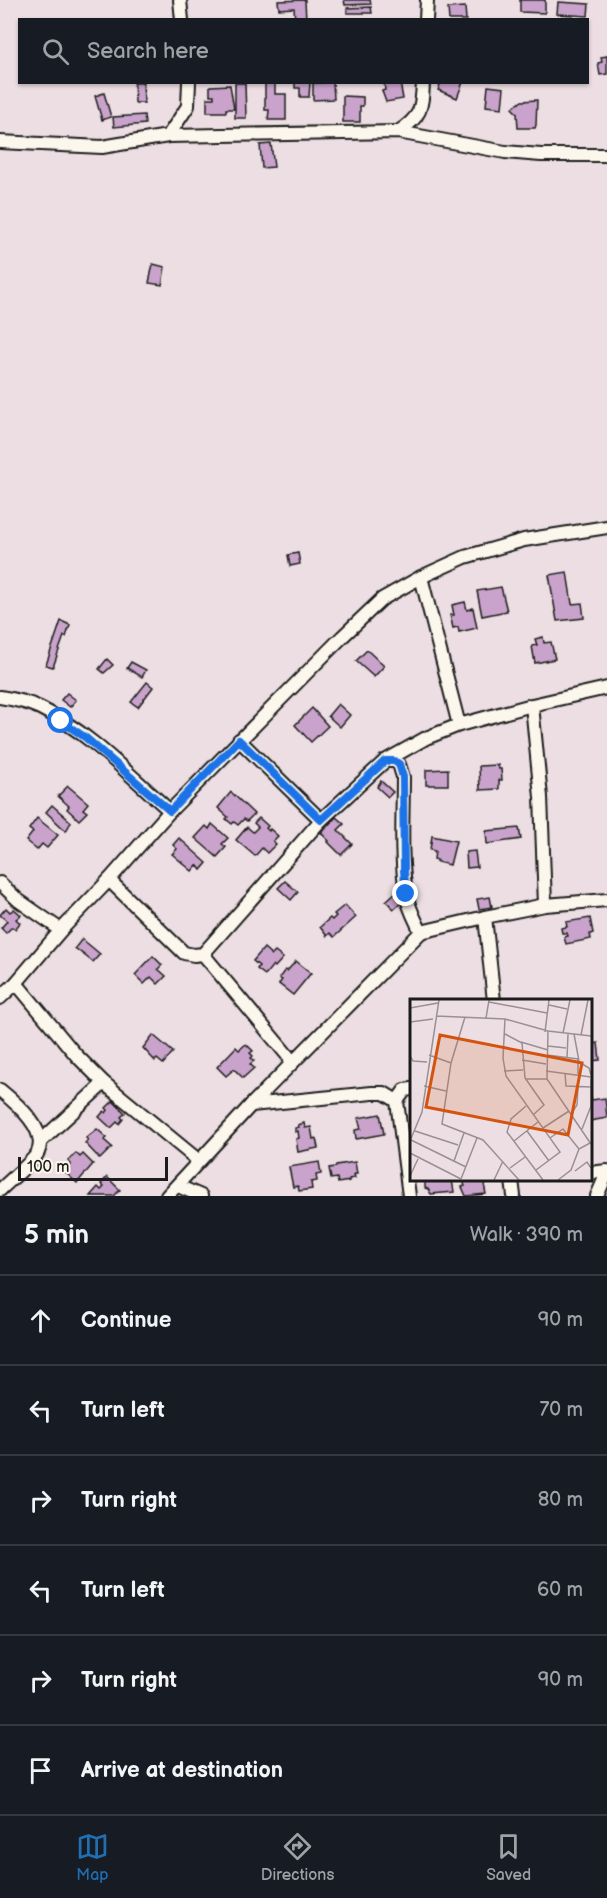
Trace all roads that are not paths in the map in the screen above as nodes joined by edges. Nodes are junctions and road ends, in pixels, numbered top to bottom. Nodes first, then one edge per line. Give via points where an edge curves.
1 (180, 0) edge
2 (427, 0) edge
3 (182, 18) edge
4 (426, 18) edge
5 (189, 84) edge
6 (423, 84) edge
7 (398, 132) junction
8 (168, 136) junction
9 (0, 142) edge
10 (607, 154) edge
11 (607, 527) edge
12 (421, 577) junction
13 (607, 688) edge
14 (0, 697) edge
15 (532, 705) junction
16 (459, 725) junction
17 (239, 740) junction
18 (385, 761) junction
19 (170, 811) junction
20 (321, 820) junction
21 (110, 880) junction
22 (0, 883) edge
23 (607, 900) edge
24 (545, 905) junction
25 (485, 917) junction
26 (61, 930) junction
27 (421, 932) junction
28 (202, 954) junction
29 (16, 983) junction
30 (0, 998) edge
31 (494, 999) edge
32 (293, 1062) junction
33 (104, 1083) junction
34 (410, 1089) edge
35 (0, 1090) edge
36 (397, 1101) junction
37 (251, 1105) junction
38 (40, 1142) junction
39 (199, 1161) junction
40 (607, 1172) edge
41 (592, 1173) edge
42 (515, 1181) edge
43 (178, 1186) junction
44 (0, 1190) edge
45 (167, 1196) edge
46 (201, 1196) edge
47 (409, 1196) edge
48 (514, 1196) edge
49 (597, 1196) edge

1 - 3 street
2 - 4 street
5 - 8 street via 188,106
6 - 7 street via 419,114
7 - 8 street
7 - 10 street via 505,152
8 - 9 street via 102,147
11 - 12 street via 524,540 465,557
12 - 16 street
12 - 17 street via 382,599
13 - 15 street
14 - 19 street via 39,707 77,732
15 - 16 street
15 - 24 street via 541,797
16 - 18 street
17 - 19 street
17 - 20 street
18 - 20 street
18 - 27 street via 399,764 403,777 406,894
19 - 21 street
20 - 28 street
21 - 26 street
21 - 28 street via 184,952
22 - 26 street
23 - 24 street
24 - 25 street
25 - 27 street
25 - 31 street
26 - 29 street
27 - 32 street
28 - 32 street
29 - 30 street
29 - 33 street
32 - 37 street
33 - 38 street
33 - 39 street
34 - 36 street
35 - 38 street via 26,1113
36 - 37 street via 384,1093 372,1093
36 - 47 street
37 - 39 street
38 - 44 street via 36,1154
39 - 43 street
40 - 41 street
40 - 49 street
42 - 48 street
43 - 45 street
43 - 46 street

